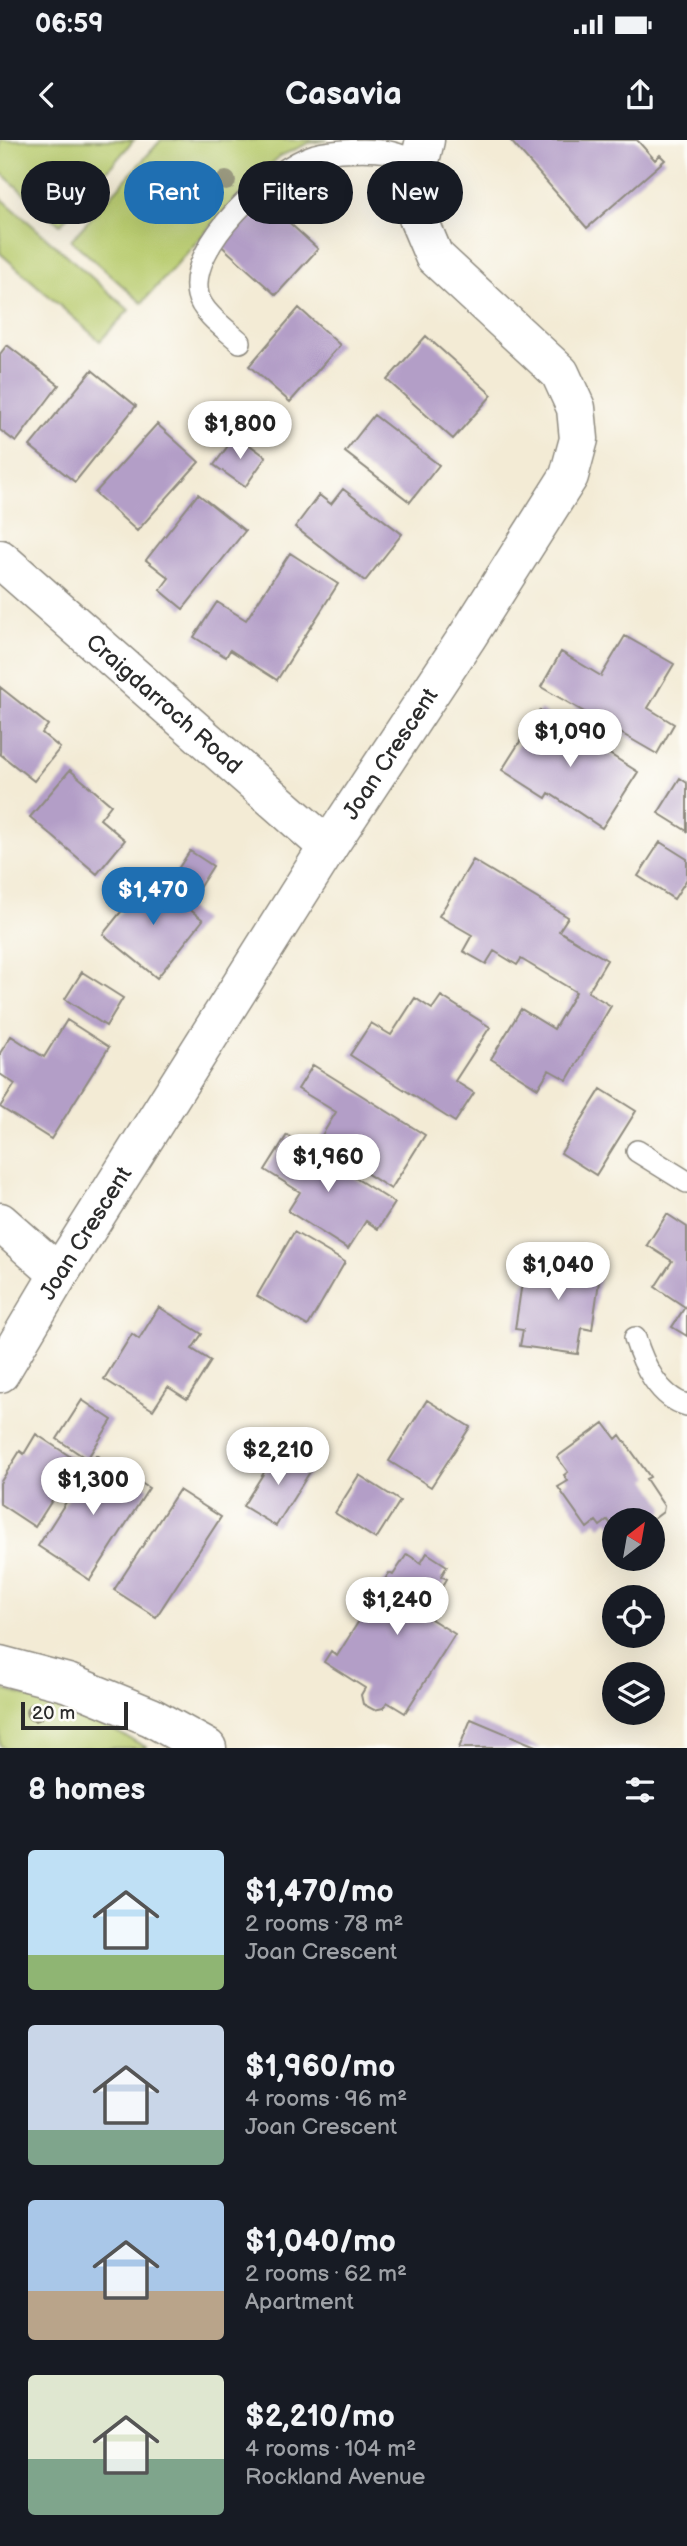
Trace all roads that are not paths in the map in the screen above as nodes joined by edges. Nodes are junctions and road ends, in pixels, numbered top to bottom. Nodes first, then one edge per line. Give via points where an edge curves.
1 (420, 147) edge
2 (240, 342) dead end
3 (0, 559) edge
4 (328, 847) junction
5 (637, 1151) dead end
6 (687, 1182) edge
7 (0, 1222) edge
8 (59, 1274) junction
9 (635, 1338) dead end
10 (0, 1373) edge
11 (687, 1405) edge
12 (0, 1665) edge
13 (207, 1748) edge

1 - 2 lane via 315,155 283,169 255,192 220,230 197,282 203,306
1 - 4 street, Joan Crescent via 415,182 418,218 434,256 560,373 576,408 579,439 569,476
3 - 4 street, Craigdarroch Road
4 - 8 street, Joan Crescent
5 - 6 lane
7 - 8 street
8 - 10 street, Joan Crescent
9 - 11 lane via 659,1387
12 - 13 street via 68,1683 151,1717

